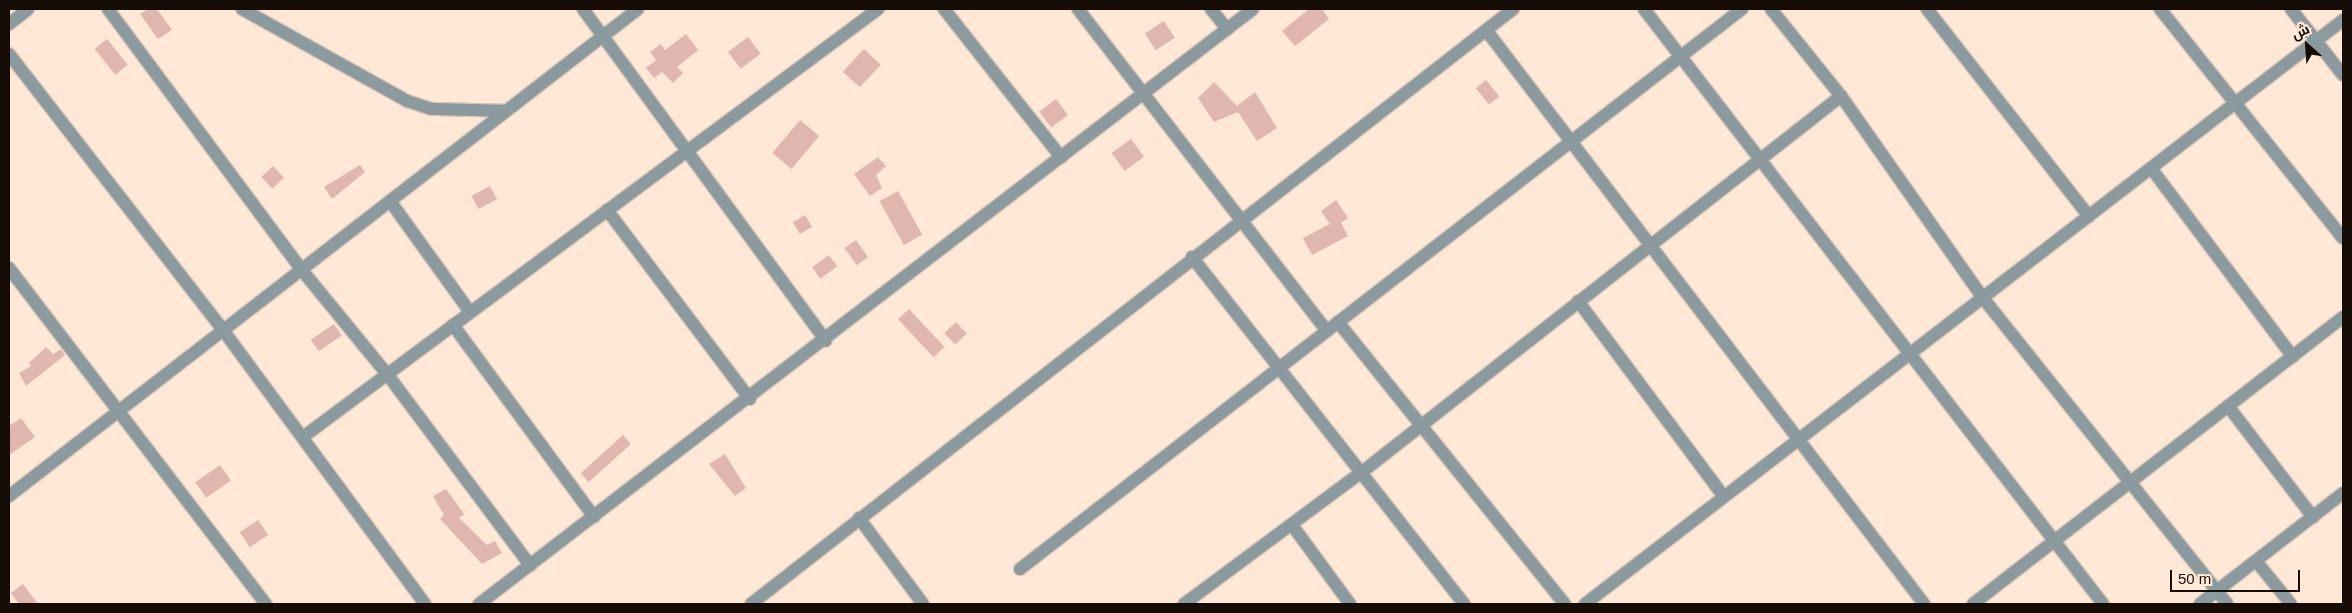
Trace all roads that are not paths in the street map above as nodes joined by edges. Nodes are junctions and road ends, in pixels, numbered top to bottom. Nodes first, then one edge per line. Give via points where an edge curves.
1 (28, 9) edge
2 (108, 9) edge
3 (242, 9) edge
4 (583, 9) edge
5 (638, 9) edge
6 (878, 9) edge
7 (944, 9) edge
8 (1078, 9) edge
9 (1211, 9) edge
10 (1253, 9) edge
11 (1513, 9) edge
12 (1644, 9) edge
13 (1742, 9) edge
14 (1771, 9) edge
15 (1927, 9) edge
16 (2160, 9) edge
17 (2291, 9) edge
18 (2343, 20) edge
19 (9, 24) edge
20 (1226, 29) junction
21 (1486, 30) junction
22 (604, 35) junction
23 (2317, 40) junction
24 (9, 54) edge
25 (1680, 56) junction
26 (2343, 75) edge
27 (1144, 93) junction
28 (1841, 96) junction
29 (2236, 103) junction
30 (506, 111) junction
31 (1571, 142) junction
32 (687, 150) junction
33 (1760, 156) junction
34 (1061, 157) junction
35 (2151, 168) junction
36 (390, 201) junction
37 (607, 210) junction
38 (2089, 216) junction
39 (1238, 220) junction
40 (2343, 238) edge
41 (1650, 243) junction
42 (1192, 257) junction
43 (9, 268) edge
44 (301, 269) junction
45 (1983, 298) junction
46 (1578, 301) junction
47 (470, 312) junction
48 (2343, 317) edge
49 (1338, 322) junction
50 (453, 325) junction
51 (223, 330) junction
52 (1327, 331) junction
53 (826, 341) junction
54 (1910, 354) junction
55 (2293, 357) junction
56 (1280, 368) junction
57 (387, 374) junction
58 (750, 398) junction
59 (2228, 406) junction
60 (121, 409) junction
61 (1422, 425) junction
62 (303, 437) junction
63 (1799, 439) junction
64 (1362, 472) junction
65 (2132, 482) junction
66 (2343, 493) edge
67 (9, 496) edge
68 (1724, 497) junction
69 (594, 517) junction
70 (2313, 517) junction
71 (859, 518) junction
72 (1292, 524) junction
73 (2055, 541) junction
74 (2256, 561) junction
75 (530, 565) junction
76 (1020, 569) dead end
77 (2217, 591) junction
78 (266, 604) edge
79 (425, 604) edge
80 (479, 604) edge
81 (751, 604) edge
82 (923, 604) edge
83 (1184, 604) edge
84 (1350, 604) edge
85 (1464, 604) edge
86 (1565, 604) edge
87 (1585, 604) edge
88 (1924, 604) edge
89 (1973, 604) edge
90 (2103, 604) edge
91 (2200, 604) edge
92 (2227, 604) edge
93 (2292, 604) edge

1 - 19 street
2 - 44 street
3 - 30 street via 407,101 440,110
4 - 22 street
5 - 22 street
6 - 32 street
7 - 34 street
8 - 27 street
9 - 20 street
10 - 20 street
11 - 21 street
12 - 25 street
13 - 25 street
14 - 28 street
15 - 38 street
16 - 29 street
17 - 23 street
18 - 23 street
20 - 27 street
21 - 31 street
21 - 39 street
22 - 30 street
22 - 32 street
23 - 26 street
23 - 29 street
24 - 51 street
25 - 31 street
25 - 33 street
27 - 34 street
27 - 39 street
28 - 33 street
28 - 45 street
29 - 35 street
29 - 40 street
30 - 36 street
31 - 41 street
31 - 49 street
32 - 37 street
32 - 53 street
33 - 41 street
33 - 54 street
34 - 53 street
35 - 38 street
35 - 55 street
36 - 44 street
36 - 47 street
37 - 47 street
37 - 58 street
38 - 45 street
39 - 42 street
39 - 52 street
41 - 46 street
41 - 63 street
42 - 56 street
42 - 71 street
43 - 60 street
44 - 51 street
44 - 57 street
45 - 54 street
45 - 65 street
46 - 61 street
46 - 68 street
47 - 50 street
48 - 55 street
49 - 52 street
49 - 61 street
50 - 57 street
50 - 69 street
51 - 60 street
51 - 62 street
52 - 56 street
53 - 58 street
54 - 63 street
54 - 73 street
55 - 59 street
56 - 64 street
56 - 76 street
57 - 62 street
57 - 75 street
58 - 69 street
59 - 65 street
59 - 70 street
60 - 67 street
60 - 78 street
61 - 64 street
61 - 86 street
62 - 79 street
63 - 68 street
63 - 88 street
64 - 72 street
64 - 85 street
65 - 73 street
65 - 77 street
66 - 70 street
68 - 87 street
69 - 75 street
70 - 74 street
71 - 81 street
71 - 82 street
72 - 83 street
72 - 84 street
73 - 89 street
73 - 90 street
74 - 77 street
74 - 93 street
75 - 80 street
77 - 91 street
77 - 92 street

